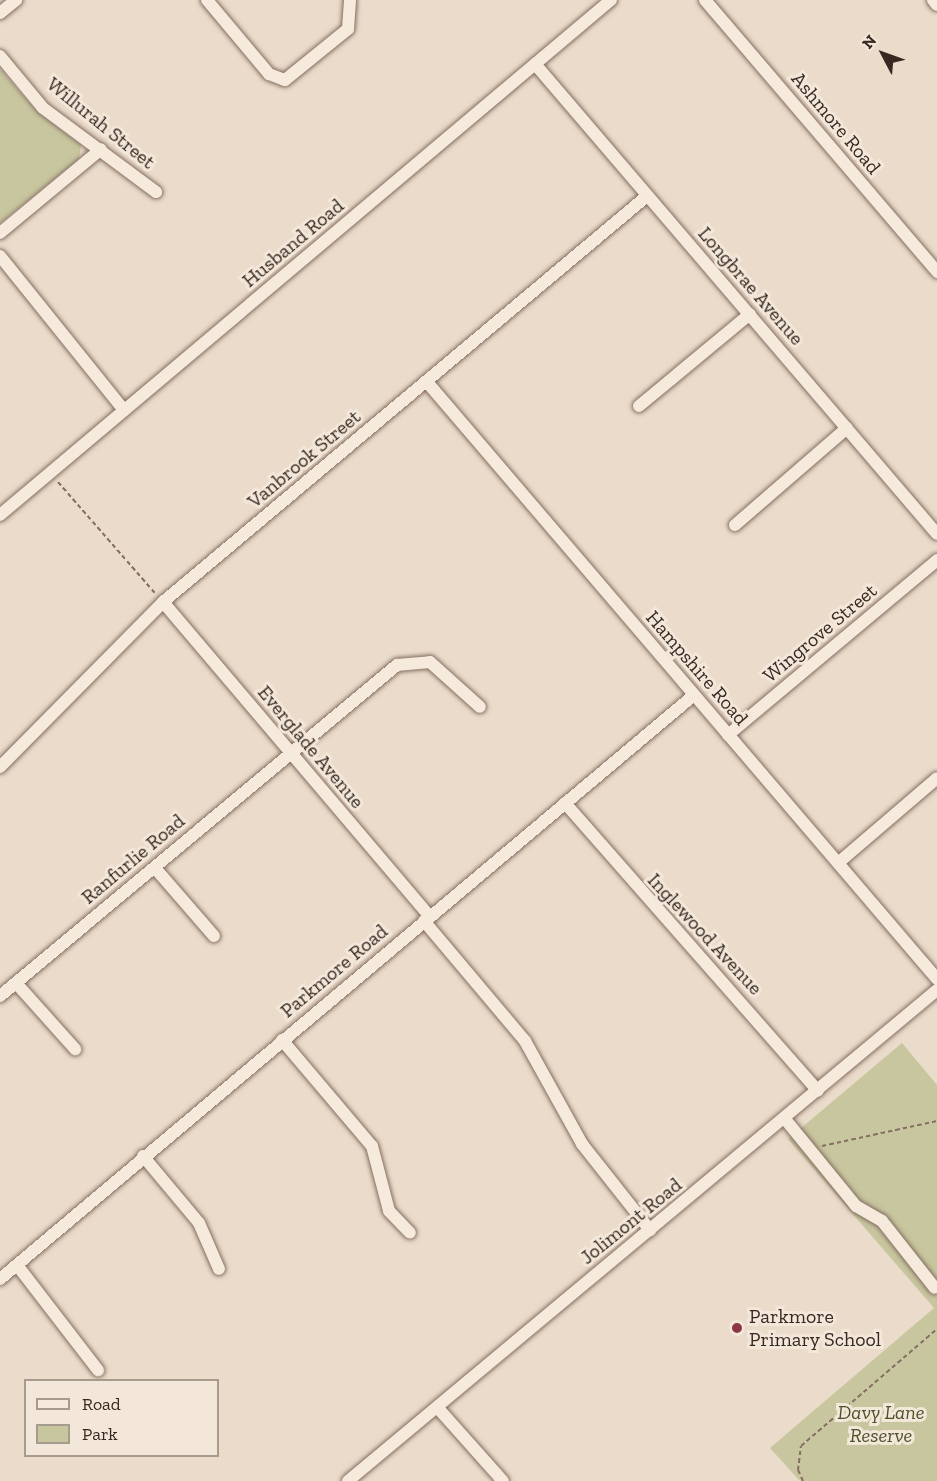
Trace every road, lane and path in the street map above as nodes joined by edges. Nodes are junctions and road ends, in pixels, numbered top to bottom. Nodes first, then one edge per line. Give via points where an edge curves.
1 (16, 0) edge
2 (207, 0) edge
3 (350, 0) edge
4 (611, 0) edge
5 (705, 0) edge
6 (933, 0) edge
7 (937, 5) edge
8 (0, 13) edge
9 (0, 56) edge
10 (535, 64) junction
11 (101, 149) junction
12 (156, 192) dead end
13 (647, 196) junction
14 (0, 233) edge
15 (0, 256) edge
16 (937, 272) edge
17 (750, 314) junction
18 (426, 382) junction
19 (639, 406) dead end
20 (124, 410) junction
21 (847, 428) junction
22 (50, 472) junction
23 (0, 515) edge
24 (735, 525) dead end
25 (937, 534) edge
26 (937, 560) edge
27 (163, 602) junction
28 (694, 695) junction
29 (480, 707) dead end
30 (728, 735) junction
31 (290, 751) junction
32 (0, 767) edge
33 (937, 778) edge
34 (565, 803) junction
35 (838, 863) junction
36 (155, 868) junction
37 (427, 919) junction
38 (214, 936) dead end
39 (937, 979) edge
40 (16, 983) junction
41 (937, 990) edge
42 (0, 996) edge
43 (282, 1040) junction
44 (75, 1049) dead end
45 (818, 1091) junction
46 (785, 1119) junction
47 (937, 1121) edge
48 (807, 1149) junction
49 (143, 1156) junction
50 (650, 1230) junction
51 (410, 1233) dead end
52 (17, 1265) junction
53 (219, 1269) dead end
54 (0, 1279) edge
55 (935, 1288) dead end
56 (937, 1329) edge
57 (98, 1370) dead end
58 (437, 1407) junction
59 (348, 1481) edge
60 (503, 1481) edge
61 (803, 1481) edge

1 - 8 street
2 - 3 street via 269,74 285,80 348,29
4 - 10 street, Husband Road
5 - 16 street, Ashmore Road
6 - 7 street
9 - 11 street, Willurah Street via 44,108
10 - 13 street, Longbrae Avenue
10 - 20 street, Husband Road
11 - 12 street, Willurah Street
11 - 14 street
13 - 17 street, Longbrae Avenue
13 - 18 street, Vanbrook Street
15 - 20 street
17 - 19 street
17 - 21 street, Longbrae Avenue
18 - 27 street, Vanbrook Street
18 - 28 street, Hampshire Road
20 - 22 street, Husband Road
21 - 24 street
21 - 25 street, Longbrae Avenue
22 - 23 street, Husband Road
22 - 27 path
26 - 30 street, Wingrove Street
27 - 31 street, Everglade Avenue
27 - 32 street, Vanbrook Street
28 - 30 street, Hampshire Road
28 - 34 street, Parkmore Road
29 - 31 street, Ranfurlie Road via 452,678 430,662 416,660 397,665
30 - 35 street, Hampshire Road
31 - 36 street, Ranfurlie Road
31 - 37 street, Everglade Avenue
33 - 35 street
34 - 37 street, Parkmore Road
34 - 45 street, Inglewood Avenue
35 - 39 street, Hampshire Road
36 - 38 street
36 - 40 street, Ranfurlie Road
37 - 43 street, Parkmore Road
37 - 50 street, Everglade Avenue via 525,1041 582,1144
40 - 42 street, Ranfurlie Road
40 - 44 street
41 - 45 street, Jolimont Road
43 - 49 street, Parkmore Road
43 - 51 street via 372,1146 389,1211
45 - 46 street, Jolimont Road
46 - 48 street
46 - 50 street, Jolimont Road
47 - 48 path
48 - 55 street via 856,1206 882,1221
49 - 52 street, Parkmore Road
49 - 53 street via 199,1223
50 - 58 street, Jolimont Road
52 - 54 street, Parkmore Road
52 - 57 street
56 - 61 path via 801,1446 798,1470
58 - 59 street, Jolimont Road
58 - 60 street

